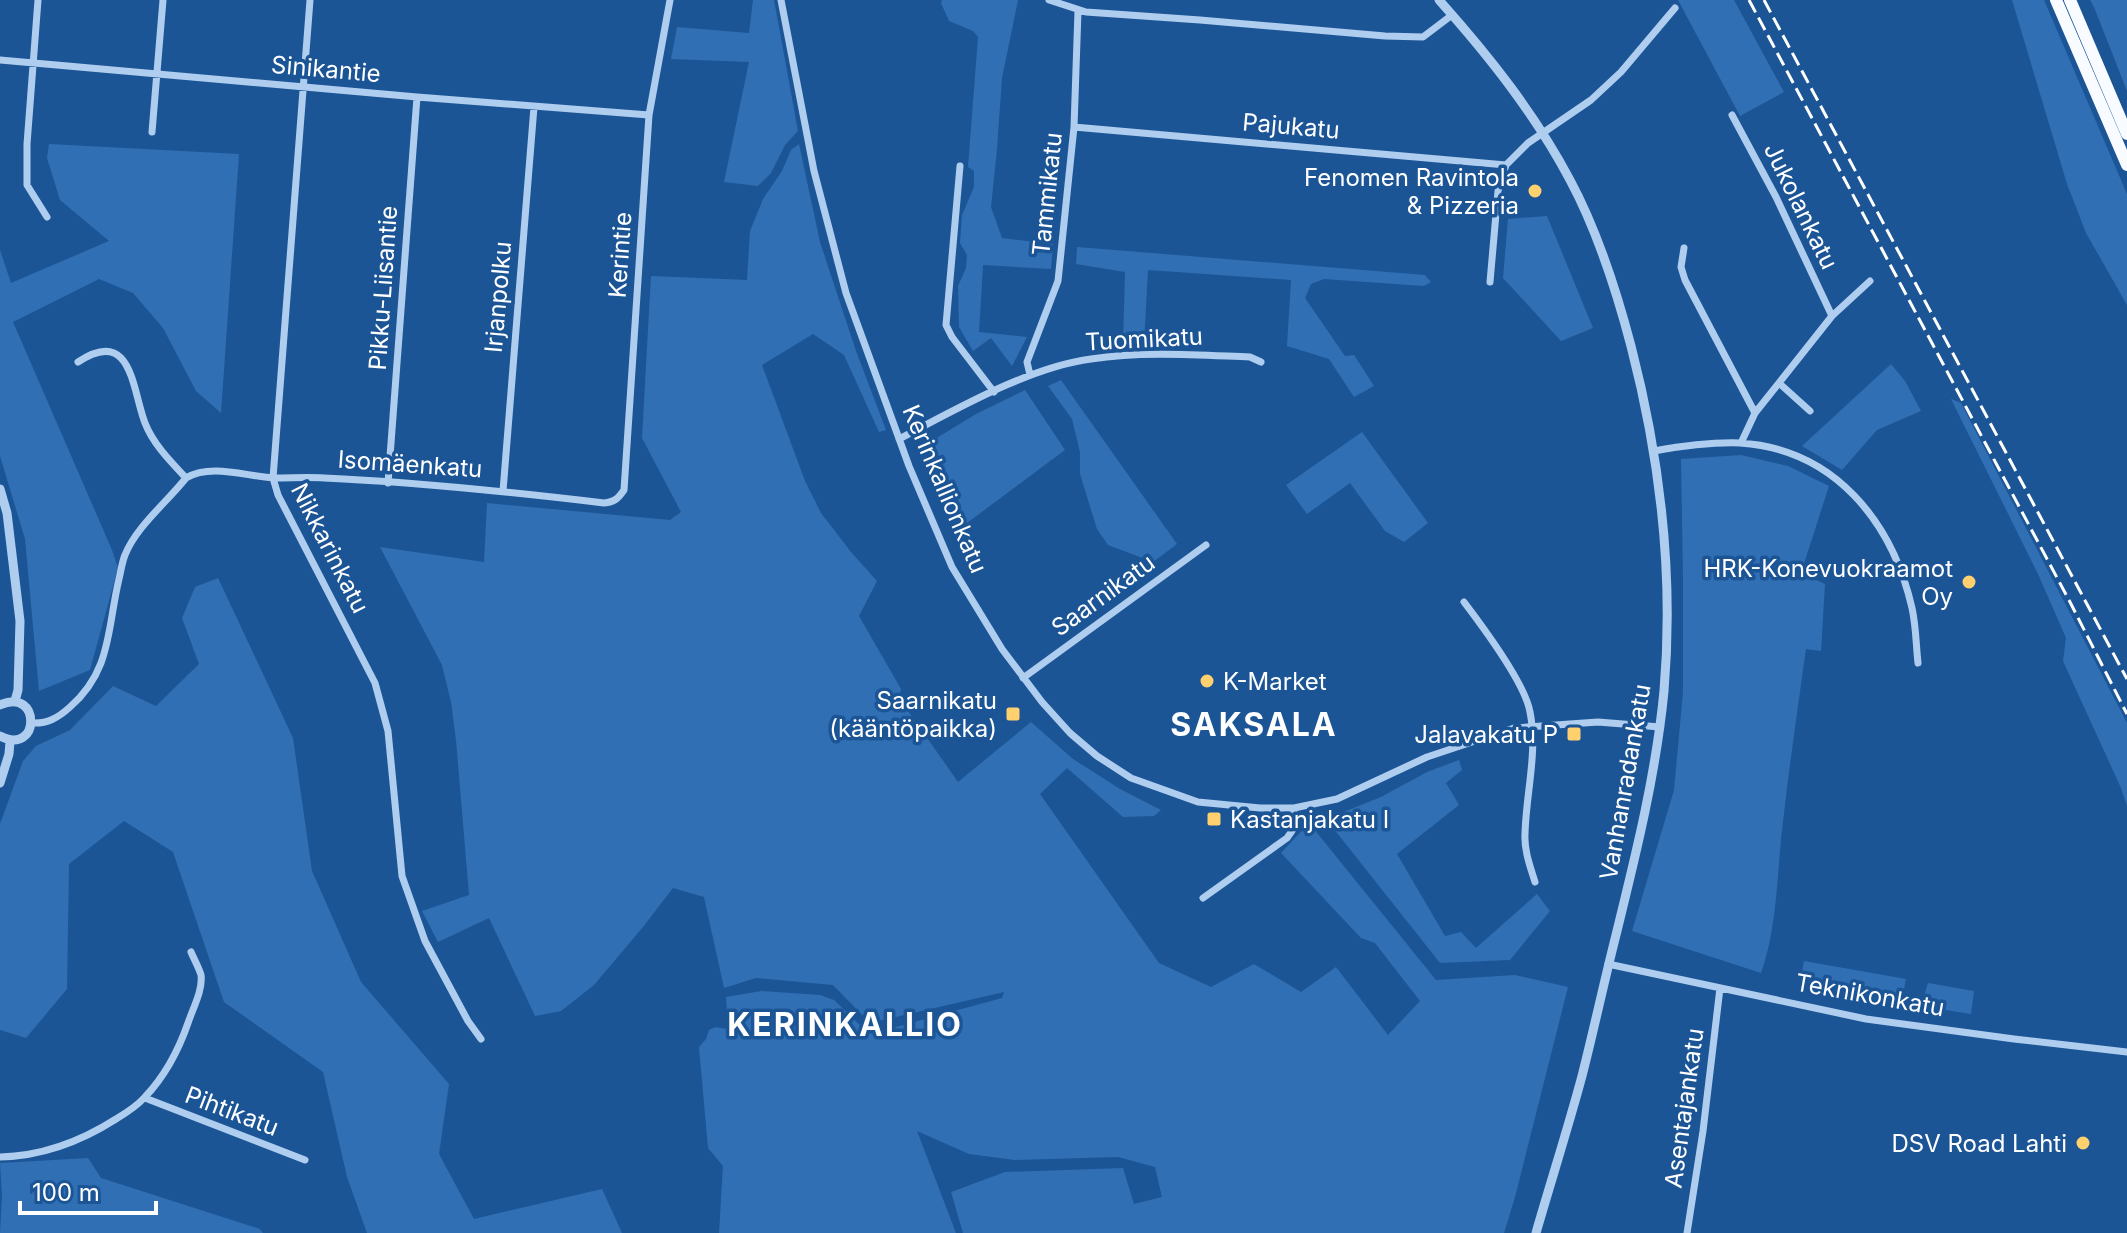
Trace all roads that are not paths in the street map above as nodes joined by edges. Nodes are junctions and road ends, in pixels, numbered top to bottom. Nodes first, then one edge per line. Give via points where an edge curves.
1 (38, 0) edge
2 (163, 0) edge
3 (310, 0) edge
4 (670, 0) edge
5 (781, 0) edge
6 (1049, 0) edge
7 (1439, 0) edge
8 (2056, 0) edge
9 (2070, 0) edge
10 (1675, 8) dead end
11 (1078, 11) junction
12 (1452, 15) junction
13 (0, 60) edge
14 (32, 64) junction
15 (156, 74) junction
16 (303, 87) junction
17 (417, 97) junction
18 (534, 107) junction
19 (649, 115) junction
20 (1732, 115) dead end
21 (1074, 127) junction
22 (152, 132) dead end
23 (1543, 134) junction
24 (2127, 134) edge
25 (1506, 165) junction
26 (2127, 165) edge
27 (960, 166) dead end
28 (47, 217) dead end
29 (1684, 248) dead end
30 (1870, 281) dead end
31 (1490, 282) dead end
32 (1832, 316) junction
33 (78, 362) dead end
34 (1261, 362) dead end
35 (1030, 375) junction
36 (1779, 383) junction
37 (994, 392) junction
38 (1810, 411) dead end
39 (1755, 413) junction
40 (899, 439) junction
41 (1741, 443) junction
42 (1654, 451) junction
43 (186, 478) junction
44 (273, 478) junction
45 (388, 483) junction
46 (0, 489) edge
47 (503, 491) junction
48 (604, 503) joint
49 (1206, 545) dead end
50 (1464, 602) dead end
51 (1918, 663) dead end
52 (1023, 678) junction
53 (15, 701) junction
54 (0, 705) edge
55 (32, 723) junction
56 (1532, 726) junction
57 (1660, 727) junction
58 (5, 738) edge
59 (0, 783) edge
60 (1294, 808) junction
61 (1535, 882) dead end
62 (1203, 898) dead end
63 (191, 952) dead end
64 (1608, 964) junction
65 (1720, 988) junction
66 (481, 1039) dead end
67 (2127, 1052) edge
68 (145, 1098) junction
69 (0, 1157) edge
70 (305, 1160) dead end
71 (1536, 1233) edge
72 (1687, 1233) edge

1 - 14 street
2 - 15 street
3 - 16 street, Nikkarinkatu
4 - 19 street, Kerintie
5 - 40 street, Kerinkallionkatu via 814,171 846,293
6 - 11 street
7 - 12 street, Vanhanradankatu
8 - 26 main road
9 - 24 main road
10 - 23 street via 1611,81
11 - 12 street via 1423,37
11 - 21 street, Tammikatu
12 - 23 street, Vanhanradankatu
13 - 14 street, Sinikantie
14 - 15 street, Sinikantie
14 - 28 street via 27,185
15 - 16 street, Sinikantie
15 - 22 street
16 - 17 street, Sinikantie
16 - 44 street, Nikkarinkatu
17 - 18 street, Sinikantie
17 - 45 street, Pikku-Liisantie
18 - 19 street, Sinikantie
18 - 47 street, Irjanpolku
19 - 48 street, Kerintie via 624,490 616,500
20 - 32 street, Jukolankatu
21 - 25 street, Pajukatu
21 - 35 street, Tammikatu via 1058,281 1027,362
23 - 25 street
23 - 42 street, Vanhanradankatu via 1591,226 1617,293
25 - 31 street via 1498,191
27 - 37 street via 946,325
29 - 39 street via 1685,280
30 - 32 street
32 - 36 street
33 - 43 street via 103,350 119,357 136,387 145,424
34 - 35 street, Tuomikatu via 1250,357 1149,354 1089,359
35 - 37 street, Tuomikatu
36 - 38 street
36 - 39 street
37 - 40 street, Tuomikatu
39 - 41 street
40 - 52 street, Kerinkallionkatu via 952,567
41 - 42 street
41 - 51 street via 1806,459 1859,499 1900,568 1913,610
42 - 57 street, Vanhanradankatu via 1667,586
43 - 44 street, Isomäenkatu via 218,472
43 - 55 street via 124,556 95,679 62,714
44 - 45 street, Isomäenkatu
44 - 66 street, Nikkarinkatu via 375,683 388,731 402,876 425,941
45 - 47 street, Isomäenkatu
46 - 53 street via 20,621
47 - 48 street, Isomäenkatu
49 - 52 street, Saarnikatu
50 - 56 street via 1521,688
52 - 60 street, Kerinkallionkatu via 1070,733 1131,778 1198,802
53 - 54 street
53 - 55 street
55 - 58 street via 20,739
56 - 57 street, Kerinkallionkatu via 1598,722
56 - 60 street, Kerinkallionkatu via 1427,757 1337,799
56 - 61 street via 1525,833
57 - 64 street, Vanhanradankatu
58 - 59 street via 9,754
60 - 62 street via 1294,828 1287,838
63 - 68 street, Pihtikatu via 201,975 199,992 166,1070
64 - 65 street, Teknikonkatu
64 - 71 street, Vanhanradankatu
65 - 67 street, Teknikonkatu via 1866,1019
65 - 72 street, Asentajankatu
68 - 69 street, Pihtikatu via 80,1140 40,1153
68 - 70 street, Pihtikatu

